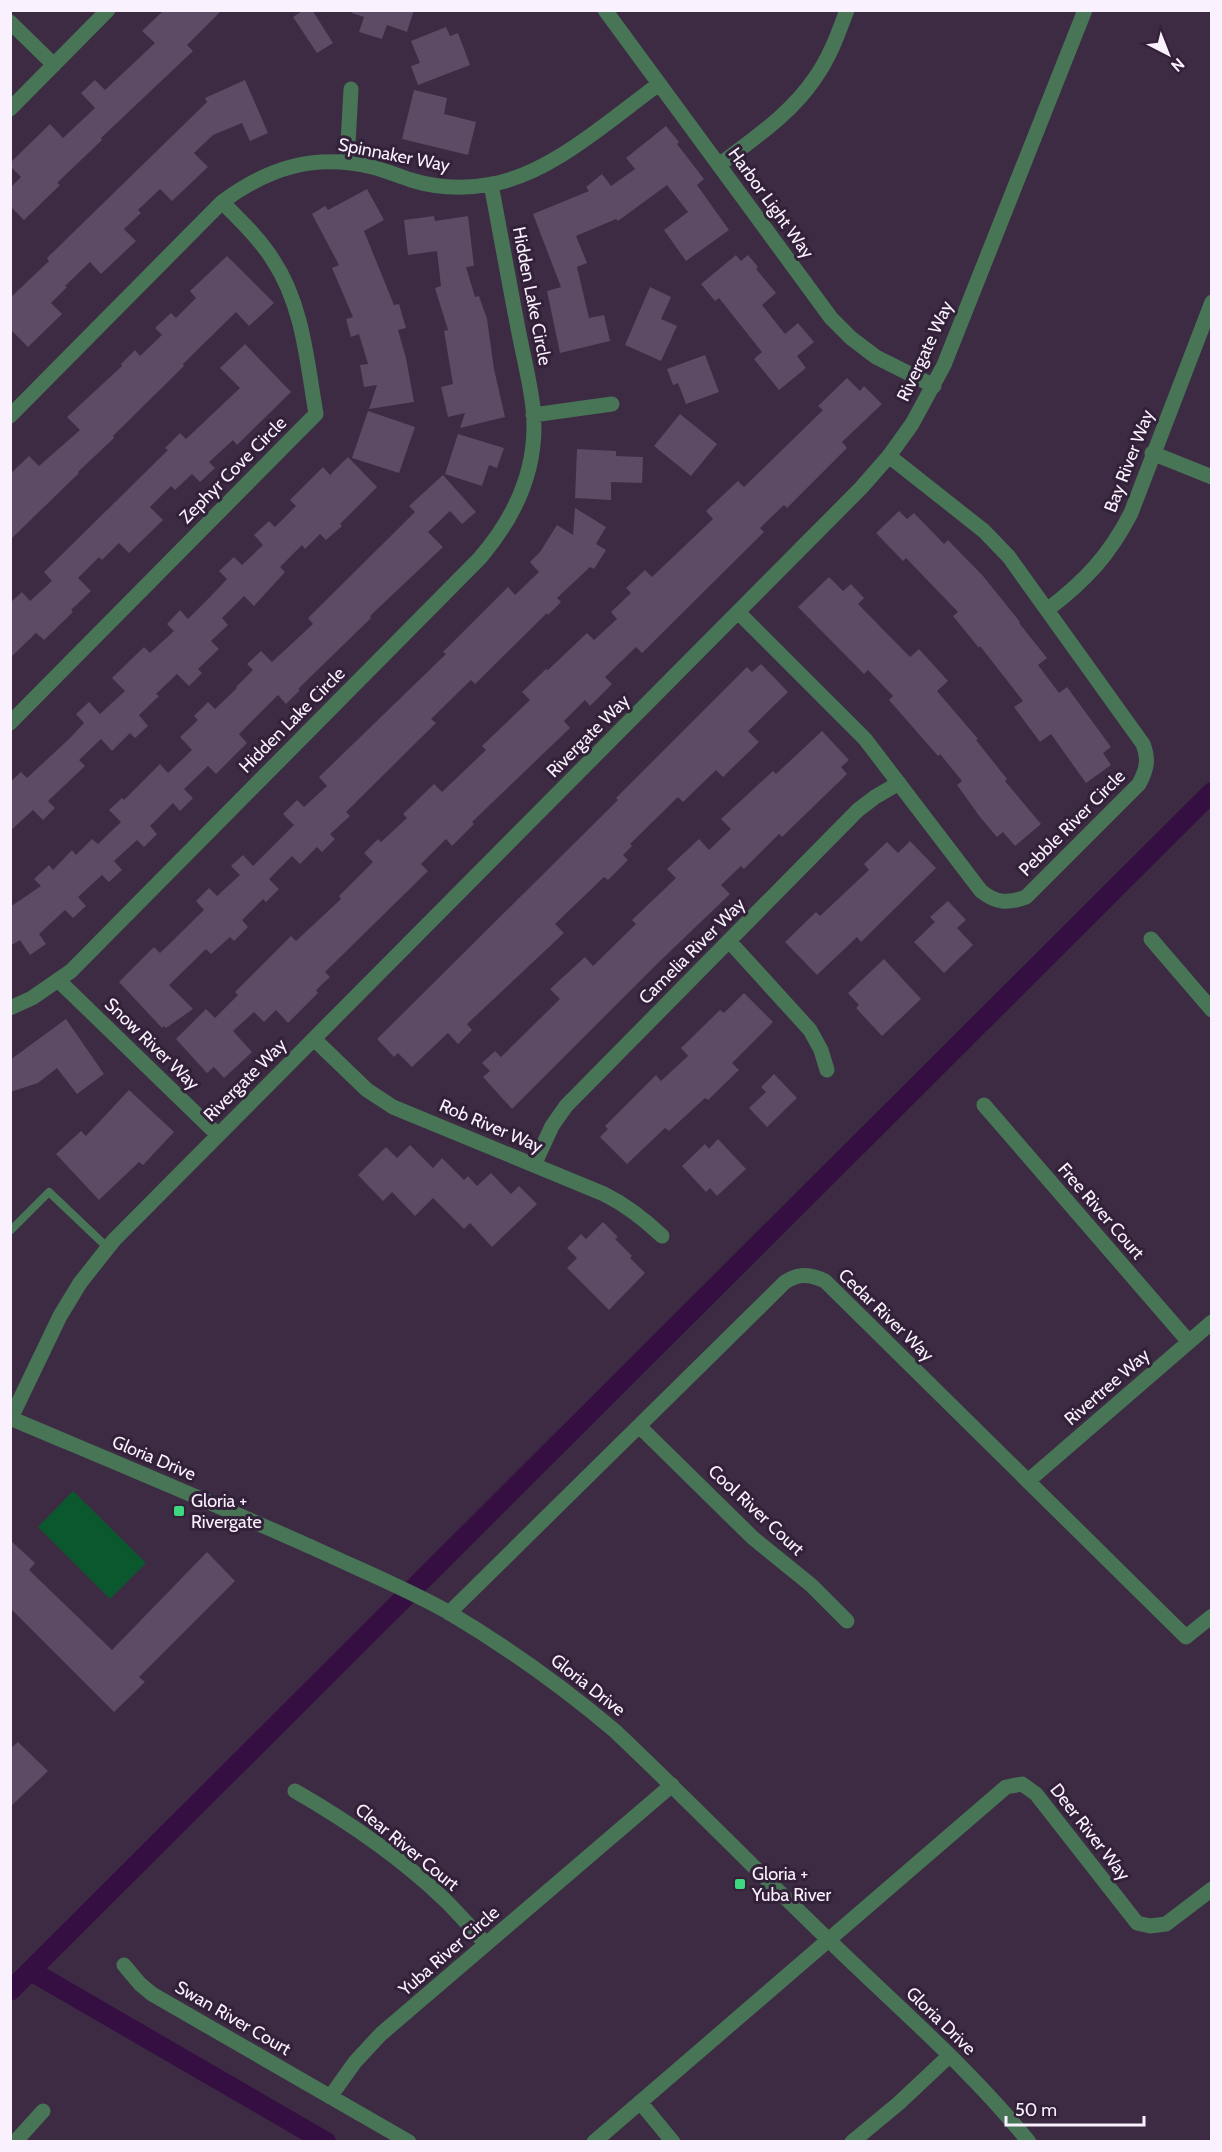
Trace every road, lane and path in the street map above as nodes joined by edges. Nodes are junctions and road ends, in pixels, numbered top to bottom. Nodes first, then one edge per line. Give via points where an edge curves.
1 (108, 10) edge
2 (605, 10) edge
3 (847, 10) edge
4 (1085, 10) edge
5 (10, 22) edge
6 (54, 65) junction
7 (659, 84) junction
8 (351, 89) dead end
9 (10, 109) edge
10 (347, 162) junction
11 (719, 165) junction
12 (491, 184) junction
13 (222, 202) junction
14 (1212, 302) edge
15 (934, 386) junction
16 (612, 404) dead end
17 (533, 415) junction
18 (10, 416) edge
19 (1152, 453) junction
20 (889, 456) junction
21 (1212, 477) edge
22 (1047, 610) junction
23 (738, 612) junction
24 (10, 723) edge
25 (898, 783) junction
26 (1151, 939) dead end
27 (729, 941) junction
28 (59, 981) junction
29 (10, 1008) edge
30 (1212, 1010) edge
31 (314, 1039) junction
32 (827, 1070) dead end
33 (984, 1105) dead end
34 (218, 1135) junction
35 (534, 1165) junction
36 (10, 1231) edge
37 (662, 1236) dead end
38 (108, 1248) junction
39 (1212, 1322) edge
40 (1189, 1342) junction
41 (11, 1418) edge
42 (639, 1426) junction
43 (1028, 1481) junction
44 (449, 1613) junction
45 (1212, 1616) edge
46 (847, 1621) dead end
47 (672, 1785) junction
48 (295, 1791) dead end
49 (1212, 1889) edge
50 (828, 1940) junction
51 (486, 1944) junction
52 (124, 1965) dead end
53 (949, 2056) junction
54 (330, 2097) junction
55 (640, 2102) junction
56 (43, 2110) dead end
57 (15, 2142) edge
58 (409, 2142) edge
59 (594, 2142) edge
60 (673, 2142) edge
61 (852, 2142) edge
62 (1029, 2142) edge

1 - 6 street
2 - 7 street, Harbor Light Way
3 - 11 street via 833,48 794,105
4 - 15 street, Rivergate Way
5 - 6 street
6 - 9 street
7 - 11 street, Harbor Light Way
7 - 12 street, Spinnaker Way via 556,159 534,171
8 - 10 street
10 - 12 street, Spinnaker Way via 437,185
10 - 13 street, Spinnaker Way via 298,164 271,172
11 - 15 street, Harbor Light Way via 831,318 876,357
12 - 17 street, Hidden Lake Circle
13 - 18 street, Spinnaker Way
13 - 24 street, Zephyr Cove Circle via 275,262 288,290 299,318 316,414
14 - 19 street, Bay River Way
15 - 20 street, Rivergate Way
16 - 17 street
17 - 28 street, Hidden Lake Circle via 530,462 523,490 495,541
19 - 21 street
19 - 22 street, Bay River Way via 1118,538 1083,581
20 - 22 street, Pebble River Circle via 984,531 1009,557
20 - 23 street, Rivergate Way
22 - 25 street, Pebble River Circle via 1143,744 1148,762 1139,784 1026,897 1002,902 981,891
23 - 25 street, Pebble River Circle via 865,740
23 - 31 street, Rivergate Way
25 - 27 street, Camelia River Way via 858,810
26 - 30 street
27 - 32 street via 810,1030
27 - 35 street, Camelia River Way via 566,1106
28 - 29 street, Hidden Lake Circle
28 - 34 street, Snow River Way
31 - 34 street, Rivergate Way
31 - 35 street, Rob River Way via 367,1090 393,1107
33 - 40 street, Free River Court
34 - 38 street, Rivergate Way
35 - 37 street, Rob River Way via 622,1203
36 - 38 lane via 49,1192
38 - 41 street, Rivergate Way via 60,1316
39 - 40 street, Rivertree Way
40 - 43 street, Rivertree Way
41 - 44 street, Gloria Drive via 264,1526
42 - 43 street, Cedar River Way via 785,1282 813,1275 825,1281
42 - 44 street, Cedar River Way
42 - 46 street, Cool River Court via 753,1538
43 - 45 street, Cedar River Way via 1186,1637
44 - 47 street, Gloria Drive via 578,1700
47 - 50 street, Gloria Drive
47 - 51 street, Yuba River Circle
48 - 51 street, Clear River Court via 400,1861
49 - 50 street, Deer River Way via 1166,1924 1137,1923 1036,1794 1022,1784 1006,1787
50 - 53 street, Gloria Drive
50 - 55 street
51 - 54 street, Yuba River Circle via 381,2034
52 - 54 street, Swan River Court via 152,1994
53 - 61 street
53 - 62 street, Gloria Drive via 1004,2110
54 - 58 street
55 - 59 street
55 - 60 street
56 - 57 street

